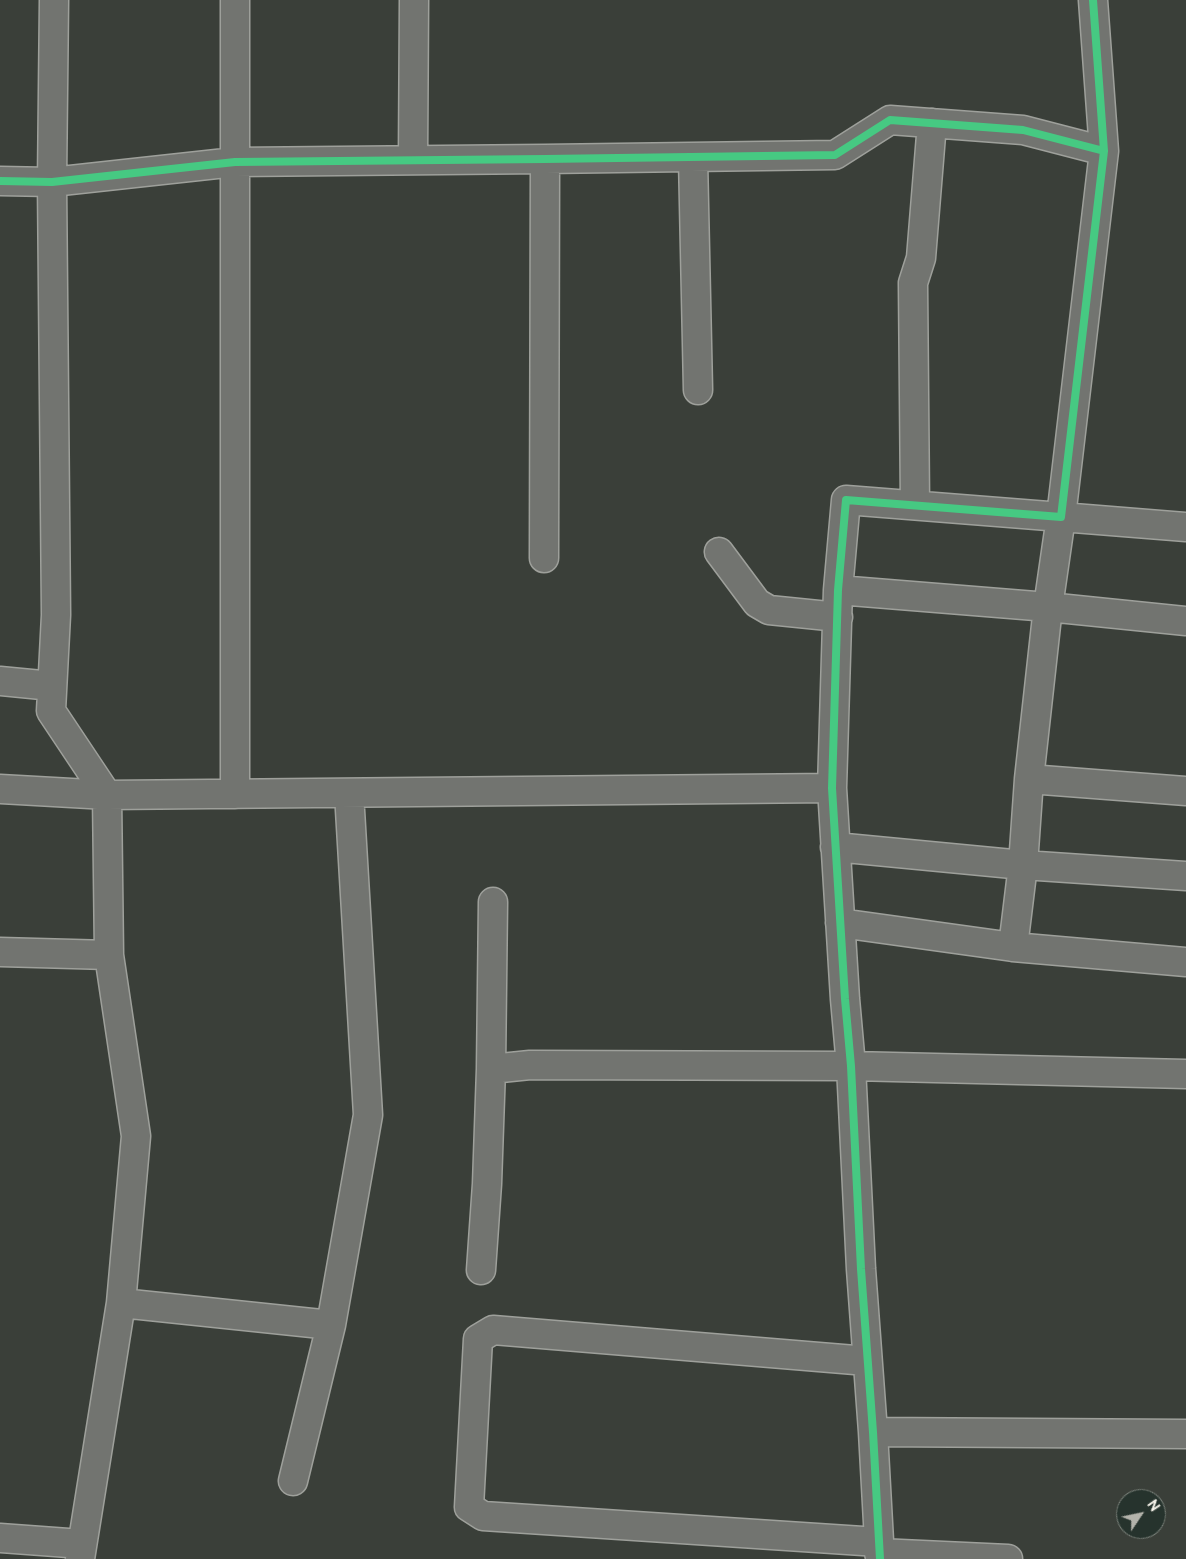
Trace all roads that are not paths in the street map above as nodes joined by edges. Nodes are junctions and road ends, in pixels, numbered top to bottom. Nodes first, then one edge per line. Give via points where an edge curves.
1 (54, 0) edge
2 (235, 0) edge
3 (414, 0) edge
4 (1093, 0) edge
5 (932, 123) junction
6 (1104, 151) junction
7 (693, 158) junction
8 (545, 159) junction
9 (413, 160) junction
10 (235, 162) junction
11 (0, 181) edge
12 (52, 182) junction
13 (698, 390) dead end
14 (915, 505) junction
15 (1061, 517) junction
16 (1186, 527) edge
17 (719, 552) dead end
18 (544, 558) dead end
19 (838, 590) junction
20 (1048, 607) junction
21 (838, 617) junction
22 (1186, 621) edge
23 (0, 682) edge
24 (52, 686) junction
25 (1029, 779) junction
26 (832, 788) junction
27 (0, 789) edge
28 (1186, 791) edge
29 (350, 793) junction
30 (235, 794) junction
31 (107, 795) junction
32 (836, 848) junction
33 (1024, 865) junction
34 (1186, 876) edge
35 (493, 902) dead end
36 (840, 923) junction
37 (1013, 947) junction
38 (0, 952) edge
39 (109, 954) junction
40 (1186, 962) edge
41 (851, 1066) junction
42 (490, 1068) junction
43 (1186, 1074) edge
44 (481, 1270) dead end
45 (122, 1303) junction
46 (331, 1325) junction
47 (867, 1361) junction
48 (873, 1432) junction
49 (1186, 1434) edge
50 (293, 1481) dead end
51 (0, 1538) edge
52 (879, 1551) edge
53 (81, 1552) edge
54 (1008, 1559) edge

1 - 12 street
2 - 10 street
3 - 9 street
4 - 6 street
5 - 6 street via 1023,130
5 - 7 street via 890,120 835,155
5 - 14 street via 921,258 913,282
6 - 15 street
7 - 8 street
7 - 13 street
8 - 9 street
8 - 18 street
9 - 10 street
10 - 12 street
10 - 30 street
11 - 12 street
12 - 24 street via 56,615
14 - 15 street
14 - 19 street via 846,500
15 - 16 street
15 - 20 street
17 - 21 street via 757,603 769,610
19 - 20 street
19 - 21 street
20 - 22 street
20 - 25 street
21 - 26 street
23 - 24 street
24 - 31 street via 51,711
25 - 28 street
25 - 33 street
26 - 29 street
26 - 32 street
27 - 31 street
29 - 30 street
29 - 46 street via 368,1115
30 - 31 street
31 - 39 street
32 - 33 street
32 - 36 street
33 - 34 street
33 - 37 street
35 - 42 street
36 - 37 street
36 - 41 street
37 - 40 street
38 - 39 street
39 - 45 street via 136,1136
41 - 42 street via 530,1064
41 - 43 street
41 - 47 street
42 - 44 street
45 - 46 street
45 - 53 street
46 - 50 street
47 - 48 street
47 - 52 street via 493,1330 478,1339 469,1508 482,1516
48 - 49 street
48 - 52 street
51 - 53 street
52 - 54 street

